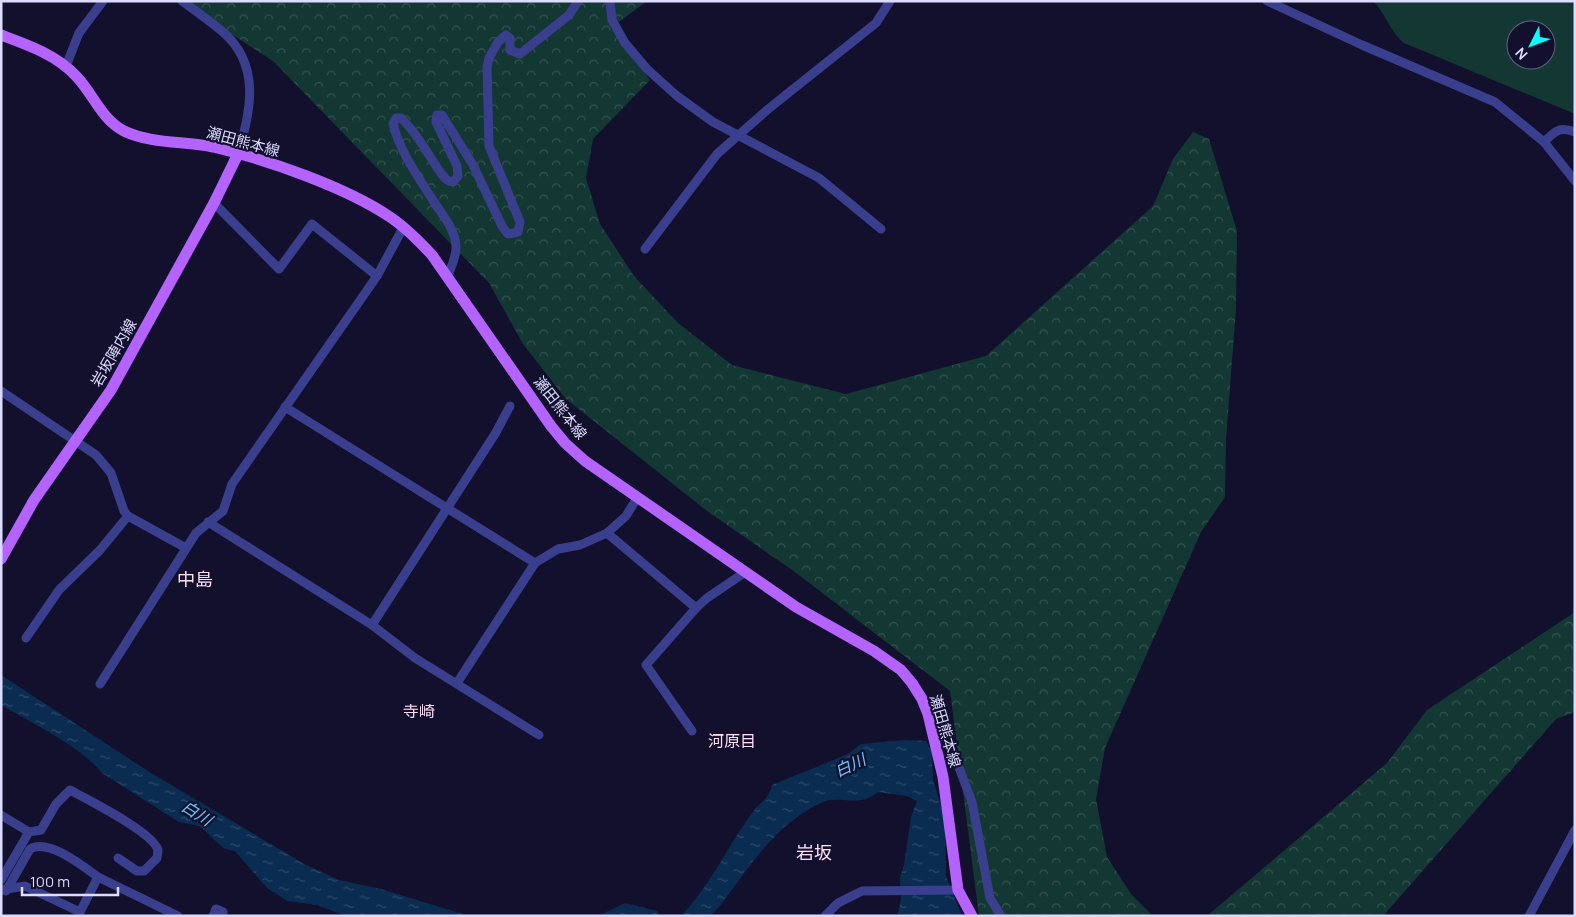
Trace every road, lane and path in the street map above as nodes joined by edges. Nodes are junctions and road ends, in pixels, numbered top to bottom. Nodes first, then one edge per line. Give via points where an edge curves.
1 (103, 1) edge
2 (182, 1) edge
3 (578, 1) edge
4 (610, 1) edge
5 (890, 1) edge
6 (1267, 1) edge
7 (1, 35) edge
8 (66, 66) junction
9 (1575, 132) edge
10 (737, 135) junction
11 (1544, 142) junction
12 (238, 154) junction
13 (1575, 181) edge
14 (214, 203) junction
15 (403, 228) junction
16 (881, 230) dead end
17 (645, 249) dead end
18 (377, 276) junction
19 (448, 276) junction
20 (1, 391) edge
21 (510, 406) dead end
22 (285, 408) junction
23 (76, 441) junction
24 (637, 498) junction
25 (446, 510) junction
26 (128, 516) junction
27 (208, 522) junction
28 (607, 533) junction
29 (186, 548) junction
30 (1, 558) edge
31 (535, 563) junction
32 (744, 573) junction
33 (696, 608) junction
34 (372, 625) junction
35 (26, 638) dead end
36 (100, 684) dead end
37 (457, 684) junction
38 (692, 731) dead end
39 (539, 735) dead end
40 (938, 757) junction
41 (1, 815) edge
42 (1575, 830) edge
43 (29, 832) junction
44 (118, 858) dead end
45 (4, 868) edge
46 (98, 877) junction
47 (1, 880) edge
48 (4, 890) edge
49 (956, 890) junction
50 (223, 912) dead end
51 (178, 916) edge
52 (213, 916) edge
53 (825, 916) edge
54 (972, 916) edge
55 (1001, 916) edge
56 (1529, 916) edge

1 - 8 street via 80,33
2 - 12 street via 224,32 248,73 251,94 248,120
3 - 19 street via 569,15 520,54 510,50 510,38 506,35 489,58 486,99 489,146 520,222 518,232 508,234 502,226 473,165 442,115 437,115 436,122 456,166 458,176 453,182 443,176 428,150 401,118 396,118 393,124 396,138 455,238 456,249
4 - 10 street via 616,31 647,68 676,96
5 - 10 street via 876,23
6 - 11 street via 1495,102
7 - 8 main road, 瀬田熊本線
8 - 12 main road, 瀬田熊本線 via 85,85 109,119 124,131
9 - 11 street via 1564,128 1555,130
10 - 16 street via 819,178
10 - 17 street via 700,175
11 - 13 street
12 - 14 main road, 岩坂陣内線
12 - 15 main road, 瀬田熊本線 via 342,192 390,217
14 - 18 street via 279,269 312,224
14 - 23 main road, 岩坂陣内線 via 111,390
15 - 18 street
15 - 19 main road, 瀬田熊本線 via 432,255
18 - 22 street
19 - 24 main road, 瀬田熊本線 via 564,443
20 - 23 street
21 - 25 street
22 - 25 street
22 - 27 street via 232,484 223,511
23 - 26 street via 96,455 111,473
23 - 30 main road, 岩坂陣内線 via 34,500
24 - 28 street via 626,516
24 - 32 main road, 瀬田熊本線
25 - 31 street
25 - 34 street
26 - 29 street
26 - 35 street via 100,550 59,590
27 - 29 street
27 - 34 street
28 - 31 street via 580,545 563,548
28 - 33 street
29 - 36 street
31 - 37 street
32 - 33 street
32 - 40 main road, 瀬田熊本線 via 796,607 874,650 900,670 922,699
33 - 38 street via 646,665
34 - 37 street via 415,658
37 - 39 street
40 - 49 main road, 瀬田熊本線
40 - 55 street via 958,765 972,802 990,898
41 - 43 street
42 - 56 street
43 - 44 street via 41,830 56,804 70,790 151,838 158,850 157,858 144,872 136,871
43 - 45 street
45 - 47 street
46 - 48 street via 80,912 25,886
46 - 48 street via 77,862 45,846 36,845 30,849
46 - 51 street
49 - 53 street via 872,889 838,903
49 - 54 main road, 瀬田熊本線
50 - 52 street via 216,909

